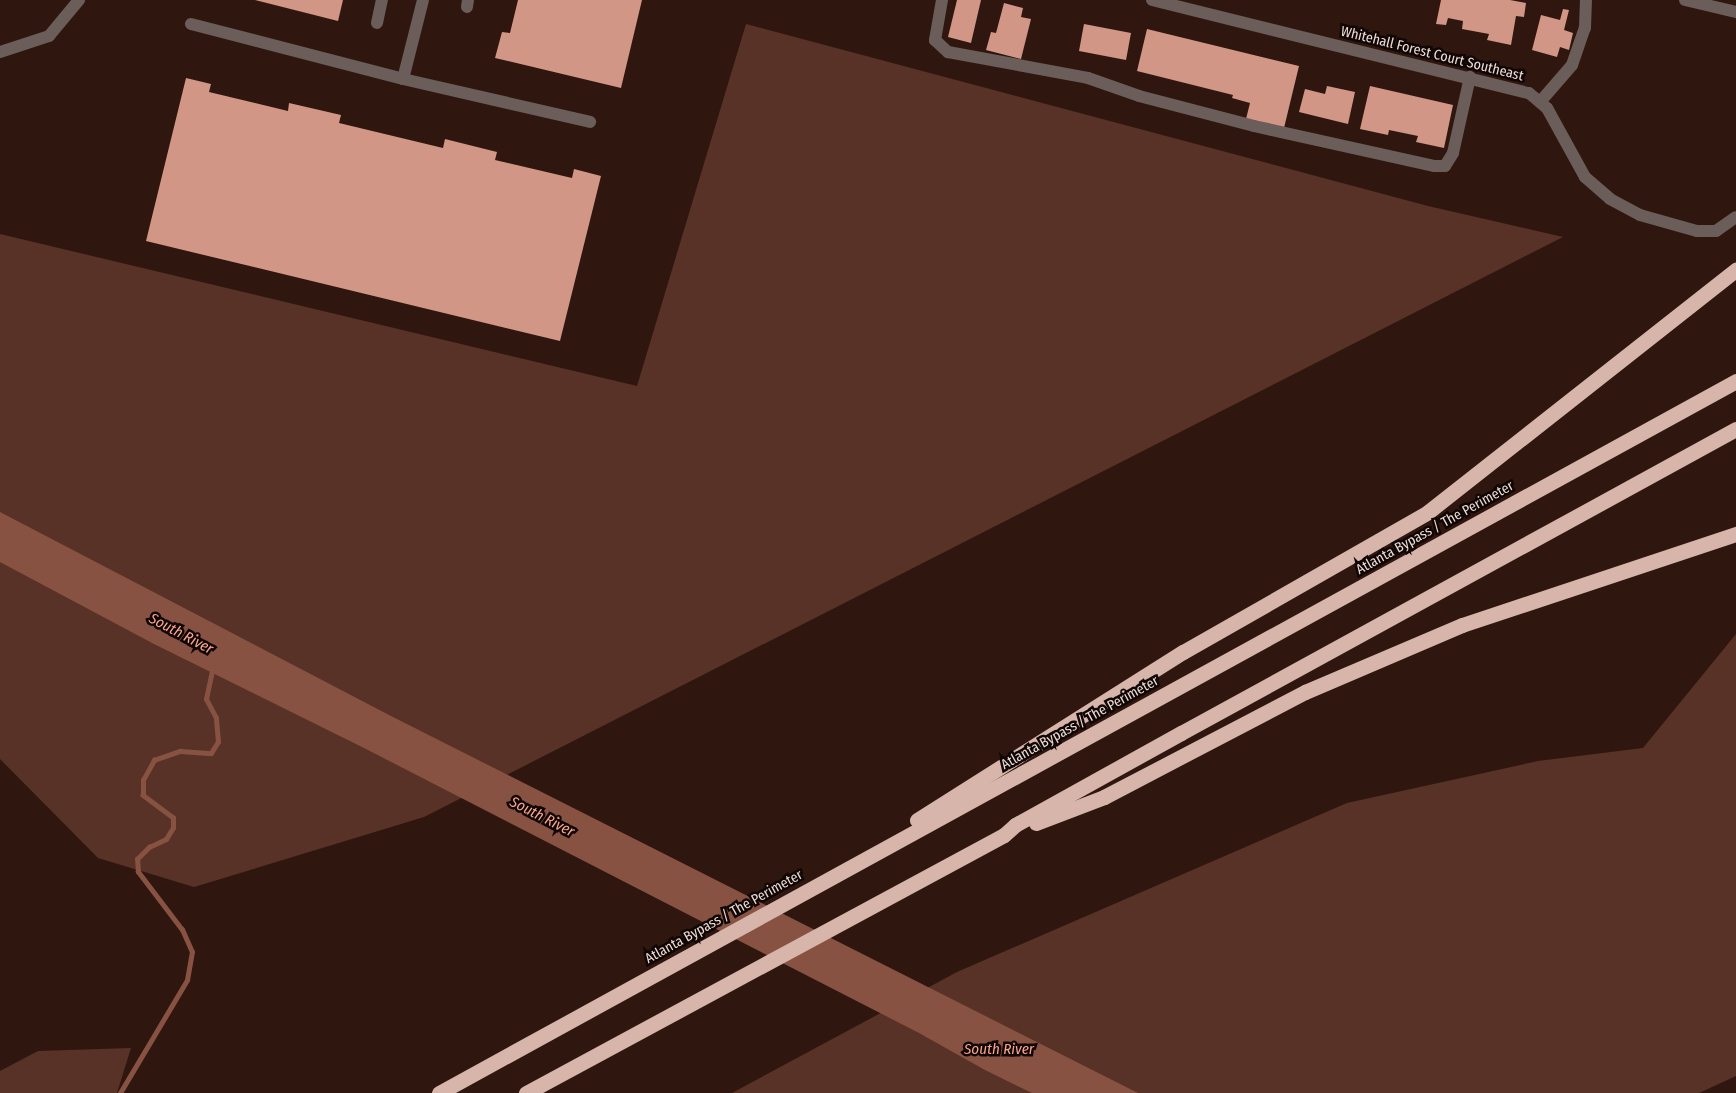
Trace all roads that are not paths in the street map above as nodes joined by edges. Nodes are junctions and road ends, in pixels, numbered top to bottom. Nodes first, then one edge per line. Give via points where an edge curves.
1 (79, 0) edge
2 (382, 0) edge
3 (423, 0) edge
4 (942, 0) edge
5 (1152, 0) edge
6 (1586, 0) edge
7 (1685, 0) edge
8 (1736, 12) edge
9 (377, 23) dead end
10 (191, 24) dead end
11 (0, 52) edge
12 (1470, 77) junction
13 (403, 79) junction
14 (1540, 102) junction
15 (590, 122) dead end
16 (1736, 217) edge
17 (1736, 270) edge
18 (1736, 381) edge
19 (1736, 429) edge
20 (1736, 534) edge
21 (1004, 835) junction
22 (801, 893) junction
23 (439, 1093) edge
24 (526, 1093) edge

1 - 11 street via 49,36
2 - 9 street
3 - 13 street
4 - 12 street via 935,40 948,52 1088,78 1139,96 1254,126 1434,166 1445,166 1453,153
5 - 12 street, Whitehall Forest Court Southeast
6 - 14 street via 1585,28 1572,65
7 - 8 street
10 - 13 street
12 - 14 street, Whitehall Forest Court Southeast via 1529,93
13 - 15 street
14 - 16 street, Whitehall Forest Court Southeast via 1547,108 1585,178 1610,199 1640,215 1696,230 1716,230
17 - 22 highway via 1428,512 1381,542 1182,652
18 - 22 highway, Atlanta Bypass / The Perimeter
19 - 21 highway via 1163,743
20 - 21 highway via 1453,629 1306,692 1104,797
21 - 24 highway
22 - 23 highway, Atlanta Bypass / The Perimeter

